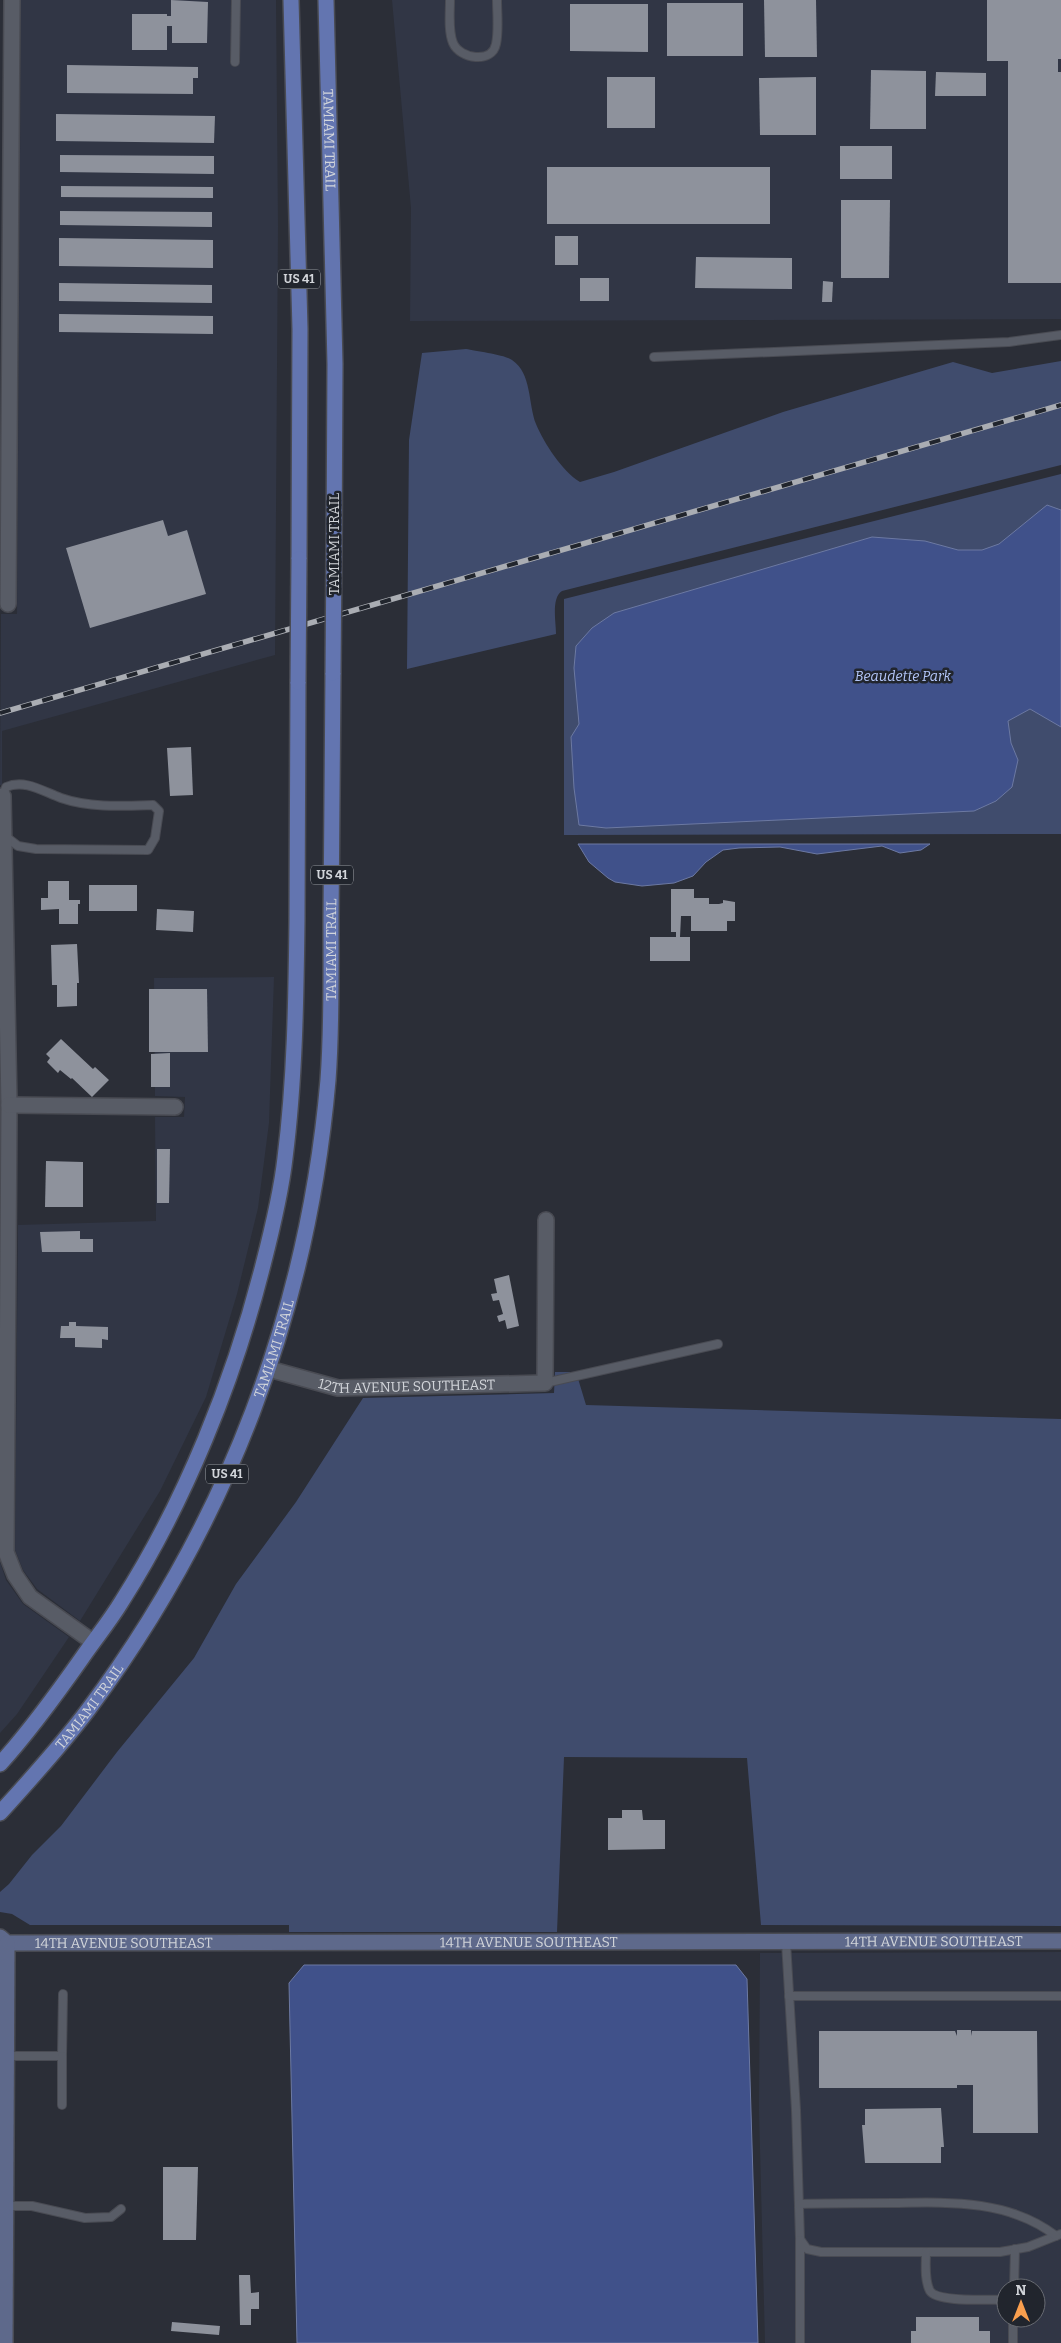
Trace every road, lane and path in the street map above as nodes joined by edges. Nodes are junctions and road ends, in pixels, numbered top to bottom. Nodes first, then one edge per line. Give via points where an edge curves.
1 (12, 0) edge
2 (236, 0) edge
3 (291, 0) edge
4 (326, 0) edge
5 (450, 0) edge
6 (497, 0) edge
7 (235, 62) dead end
8 (1061, 335) edge
9 (654, 357) dead end
10 (8, 604) dead end
11 (1, 796) edge
12 (3, 835) junction
13 (4, 1068) edge
14 (9, 1105) junction
15 (175, 1107) dead end
16 (546, 1220) dead end
17 (718, 1344) dead end
18 (269, 1369) junction
19 (546, 1383) junction
20 (4, 1560) edge
21 (93, 1642) junction
22 (0, 1764) edge
23 (0, 1813) edge
24 (3, 1940) edge
25 (1061, 1941) edge
26 (786, 1942) junction
27 (63, 1994) dead end
28 (790, 1996) junction
29 (1061, 1996) edge
30 (6, 2056) junction
31 (62, 2056) junction
32 (62, 2104) dead end
33 (799, 2204) junction
34 (6, 2206) junction
35 (121, 2209) dead end
36 (1058, 2235) edge
37 (800, 2239) junction
38 (1015, 2249) junction
39 (926, 2252) junction
40 (1014, 2278) edge
41 (996, 2300) edge
42 (1014, 2328) edge
43 (5, 2343) edge
44 (800, 2343) edge
45 (1013, 2343) edge

1 - 10 street
2 - 7 lane
3 - 21 main road, US 41, bridge via 299,311 299,559 296,1006 285,1159 274,1220 236,1360 210,1426 151,1550 122,1601
4 - 18 main road, TAMIAMI TRAIL / US 41, bridge via 335,364 328,1078 307,1228
5 - 6 lane via 450,31 454,45 460,53 471,57 492,52 496,44
8 - 9 lane via 1009,342
11 - 12 street
11 - 12 lane via 6,787 23,783 79,803 153,805 159,811 155,838 148,850 36,849 18,846
12 - 13 street
13 - 14 street
14 - 15 street
14 - 20 street
16 - 19 street
17 - 19 lane
18 - 19 street, 12TH AVENUE SOUTHEAST via 338,1388
18 - 23 main road, TAMIAMI TRAIL / US 41 via 240,1447 174,1578 88,1711
20 - 21 street via 30,1597
21 - 22 main road, US 41 via 52,1701
24 - 26 street, 14TH AVENUE SOUTHEAST
24 - 30 street
25 - 26 street, 14TH AVENUE SOUTHEAST
26 - 28 lane
27 - 31 lane
28 - 29 lane
28 - 33 lane
30 - 31 lane
30 - 34 street
31 - 32 lane
33 - 36 lane via 960,2202 1020,2215
33 - 37 lane
34 - 35 lane via 32,2206 85,2218 111,2217
34 - 43 street
36 - 38 lane
37 - 39 lane via 807,2249 821,2252
37 - 44 lane
38 - 39 lane
38 - 40 lane
39 - 41 lane via 931,2292 941,2298
42 - 45 lane

